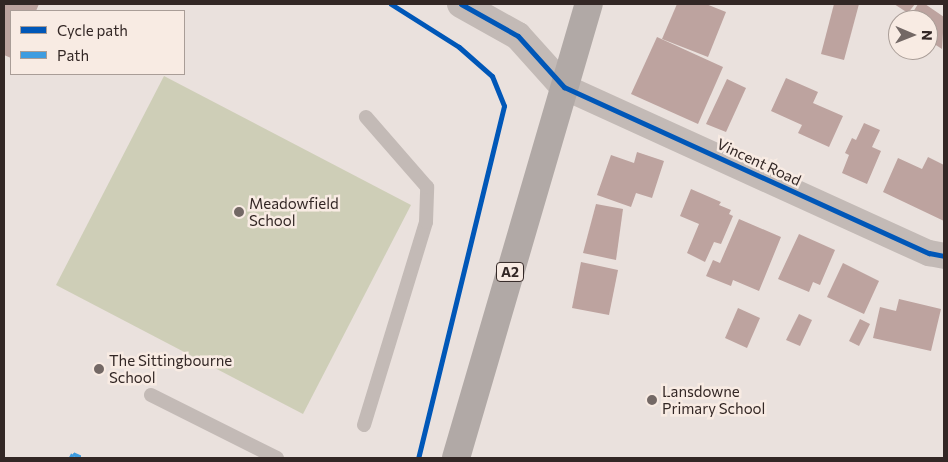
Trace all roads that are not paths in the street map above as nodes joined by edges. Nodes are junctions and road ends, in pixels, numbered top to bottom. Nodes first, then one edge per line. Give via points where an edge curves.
1 (461, 4) edge
2 (589, 4) edge
3 (564, 87) junction
4 (366, 117) dead end
5 (944, 256) edge
6 (151, 395) dead end
7 (364, 425) dead end
8 (277, 458) edge
9 (456, 458) edge

1 - 3 street via 518,36
2 - 3 main road, A2
3 - 5 street, Vincent Road via 929,253
3 - 9 main road, A2
4 - 7 lane via 427,187 426,222
6 - 8 lane

